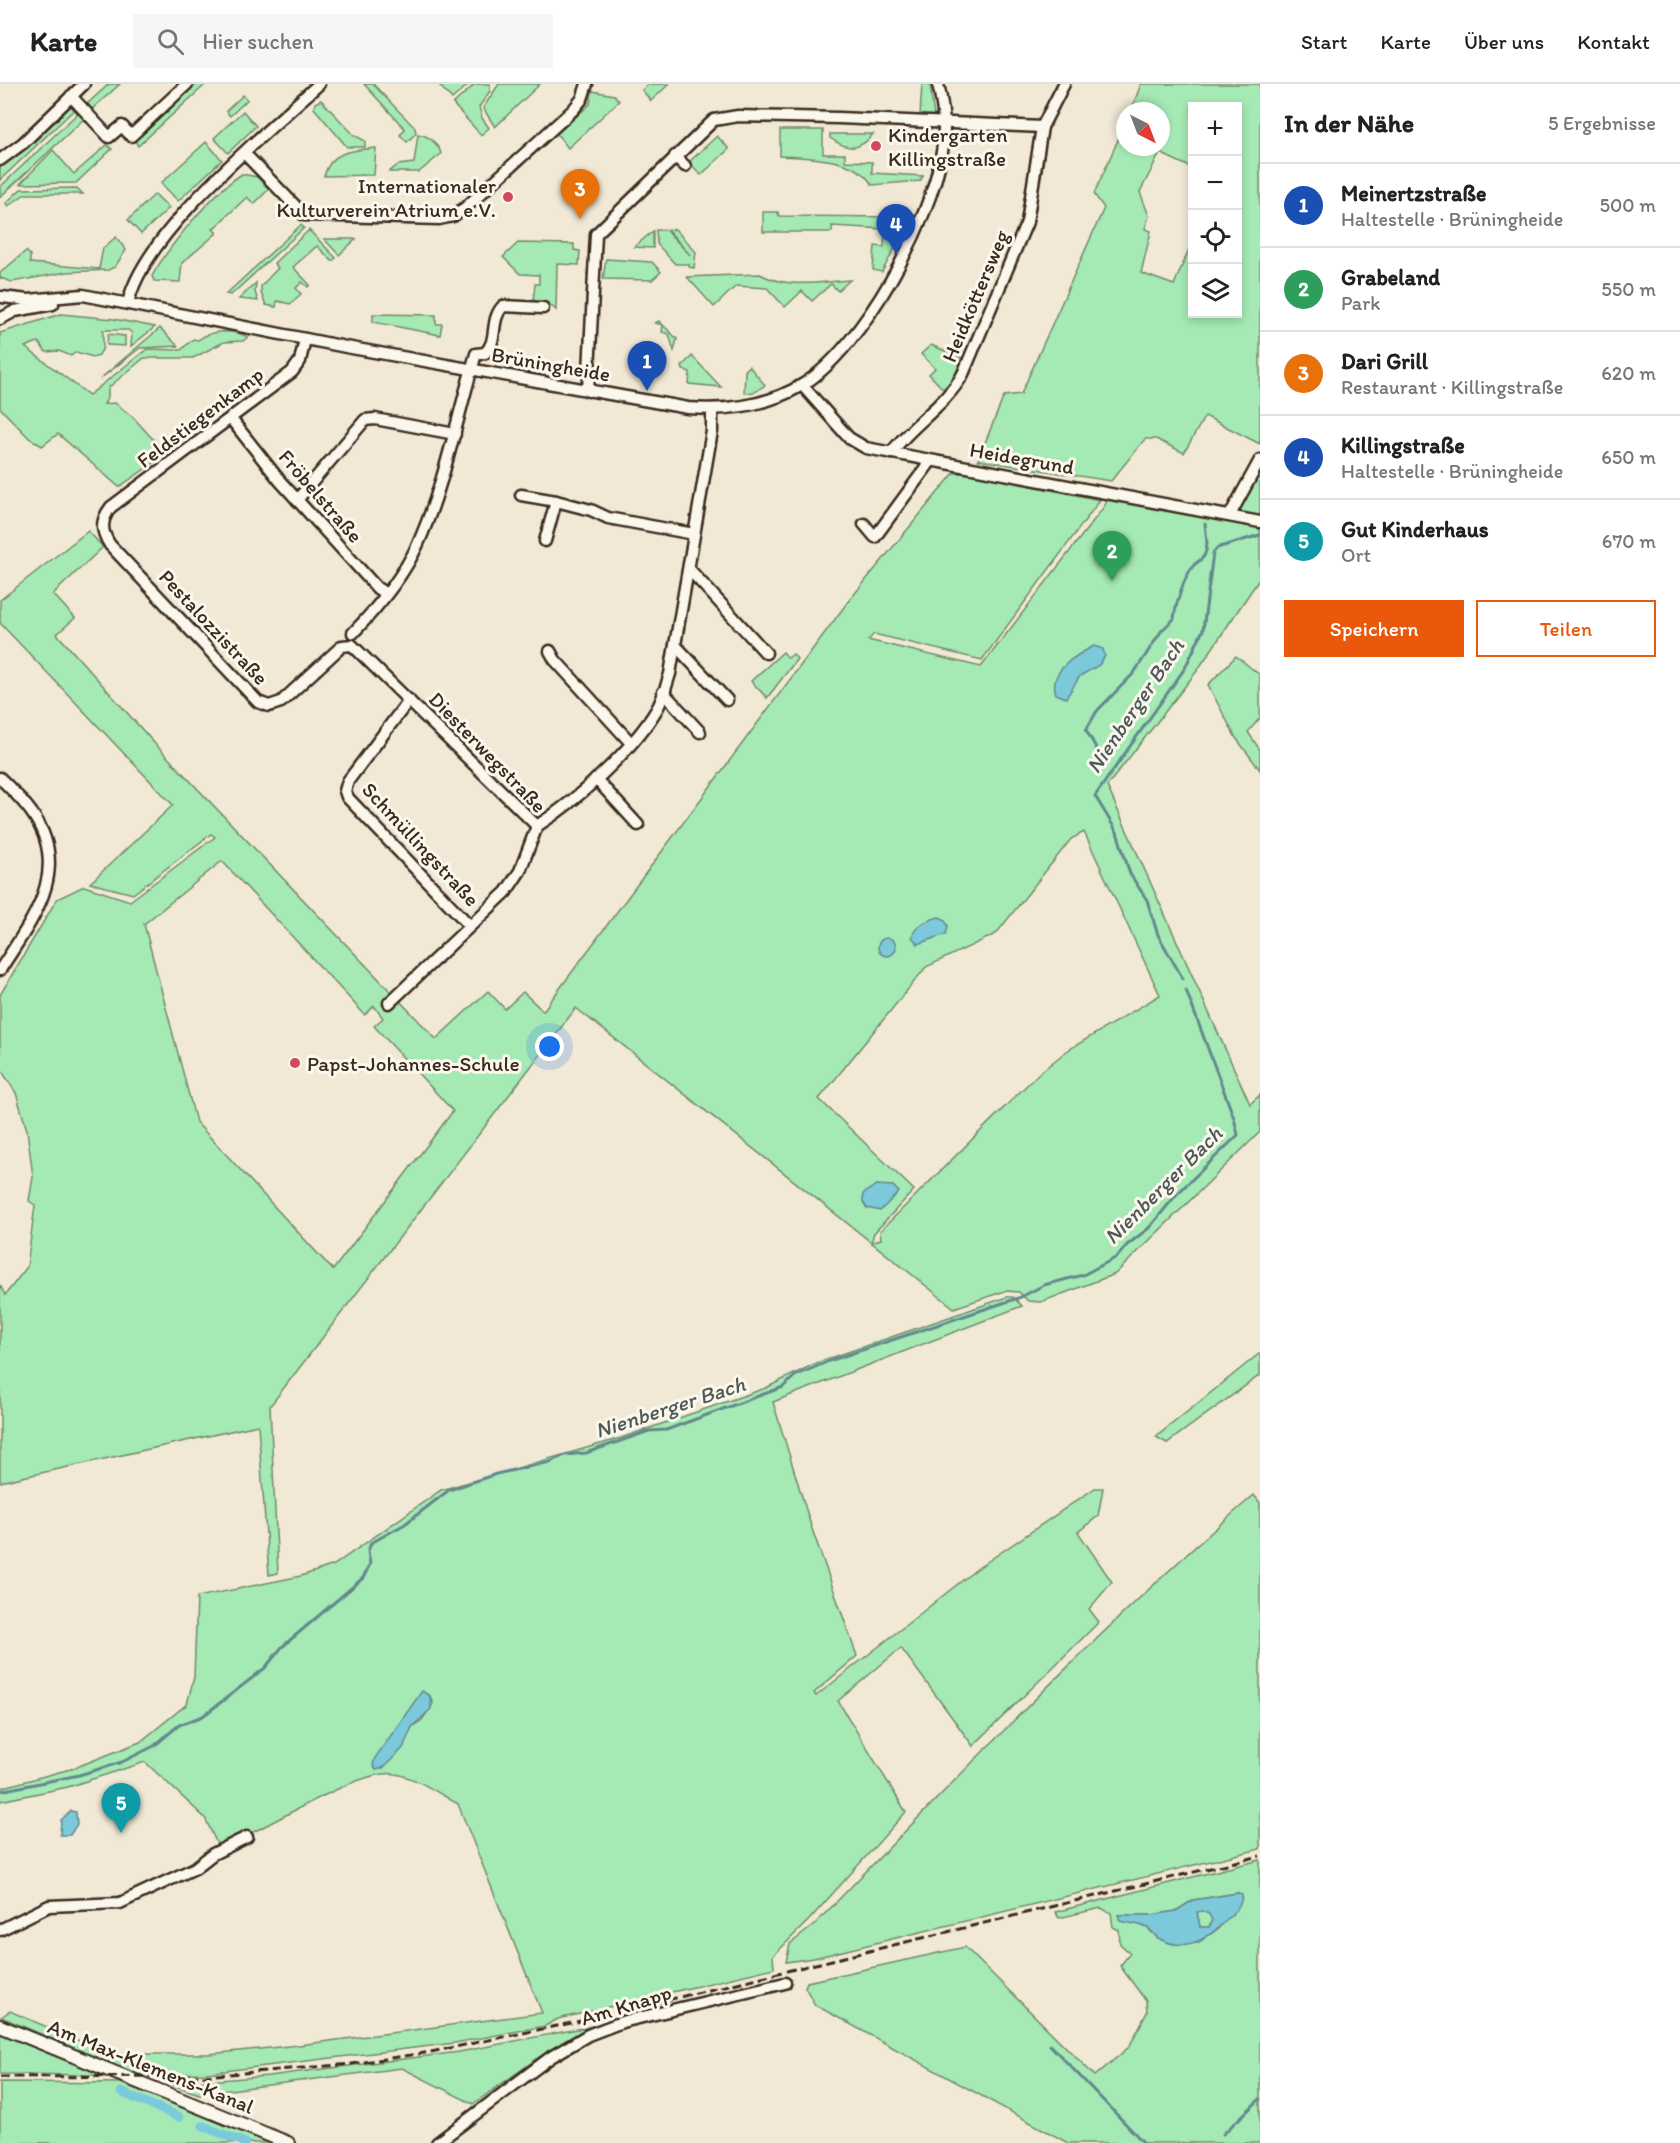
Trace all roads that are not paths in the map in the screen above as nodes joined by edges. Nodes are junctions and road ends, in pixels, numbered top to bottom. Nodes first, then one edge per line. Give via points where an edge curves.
1 (84, 84) edge
2 (187, 84) edge
3 (319, 84) edge
4 (587, 84) edge
5 (938, 84) edge
6 (1064, 84) edge
7 (71, 96) junction
8 (943, 123) junction
9 (1042, 127) junction
10 (244, 153) junction
11 (675, 156) junction
12 (0, 160) edge
13 (685, 166) dead end
14 (1, 296) edge
15 (92, 299) junction
16 (128, 304) junction
17 (543, 308) dead end
18 (1, 318) edge
19 (305, 339) junction
20 (470, 370) junction
21 (802, 385) junction
22 (588, 390) junction
23 (712, 410) junction
24 (231, 419) junction
25 (455, 434) junction
26 (891, 453) junction
27 (1260, 460) edge
28 (930, 462) junction
29 (521, 495) dead end
30 (297, 500) junction
31 (556, 501) junction
32 (1230, 515) junction
33 (103, 517) joint
34 (1260, 522) edge
35 (864, 524) dead end
36 (694, 534) junction
37 (544, 541) dead end
38 (689, 569) junction
39 (386, 594) junction
40 (353, 633) dead end
41 (348, 644) joint
42 (675, 645) junction
43 (550, 651) dead end
44 (766, 653) dead end
45 (663, 692) junction
46 (409, 700) junction
47 (727, 700) dead end
48 (700, 732) dead end
49 (631, 743) junction
50 (0, 778) edge
51 (596, 779) junction
52 (638, 825) dead end
53 (537, 826) junction
54 (470, 926) junction
55 (0, 970) edge
56 (389, 1003) dead end
57 (247, 1837) dead end
58 (0, 1930) edge
59 (785, 1983) dead end
60 (0, 2026) edge
61 (288, 2143) edge
62 (437, 2143) edge

1 - 7 street
2 - 7 street via 131,136 122,126 109,137
3 - 10 street
4 - 10 street via 582,99 566,117 469,205 444,219 307,216 298,212
5 - 8 street, Brüningheide
6 - 9 street, Heidköttersweg
7 - 12 street
8 - 9 street
8 - 11 street via 738,116 714,120
8 - 21 street, Brüningheide via 942,151 932,192 880,296 832,361
9 - 26 street, Heidköttersweg via 1027,222 963,375
10 - 16 street via 189,207 141,267
11 - 13 street
11 - 22 street via 596,234
14 - 15 street via 28,300 83,295
14 - 18 street via 6,306
15 - 16 street, Brüningheide
15 - 18 street via 47,304
16 - 19 street, Brüningheide
17 - 20 street via 503,306 496,314 491,345 476,354
19 - 20 street, Brüningheide
19 - 24 street, Feldstiegenkamp via 300,361 292,372
20 - 22 street, Brüningheide
20 - 25 street
21 - 23 street, Brüningheide via 756,404
21 - 26 street, Heidegrund via 849,438 866,448
22 - 23 street, Brüningheide
23 - 36 street
24 - 30 street, Fröbelstraße
24 - 33 street, Feldstiegenkamp via 111,507
25 - 30 street via 365,420
25 - 39 street via 418,544
26 - 28 street, Heidegrund
27 - 32 street
28 - 32 street, Heidegrund
28 - 35 street via 875,537
29 - 31 street
30 - 39 street, Fröbelstraße
31 - 36 street via 609,518
31 - 37 street
32 - 34 street, Heidegrund
33 - 41 street, Pestalozzistraße via 103,531 110,545 262,704 280,702
36 - 38 street
38 - 42 street
38 - 44 street
39 - 40 street
41 - 46 street, Diesterwegstraße via 358,648
42 - 45 street
42 - 47 street
43 - 49 street
45 - 48 street
45 - 49 street via 657,709
46 - 53 street, Diesterwegstraße
46 - 54 street, Schmüllingstraße via 348,781 345,791
49 - 51 street
50 - 55 street via 33,814 45,840 48,862 47,886 39,908
51 - 52 street
51 - 53 street
53 - 54 street, Diesterwegstraße via 512,883
54 - 56 street, Diesterwegstraße
57 - 58 street via 195,1868 120,1903 49,1906
59 - 62 street, Am Knapp via 630,2020 588,2035 551,2057
60 - 61 main road, Am Max-Klemens-Kanal

